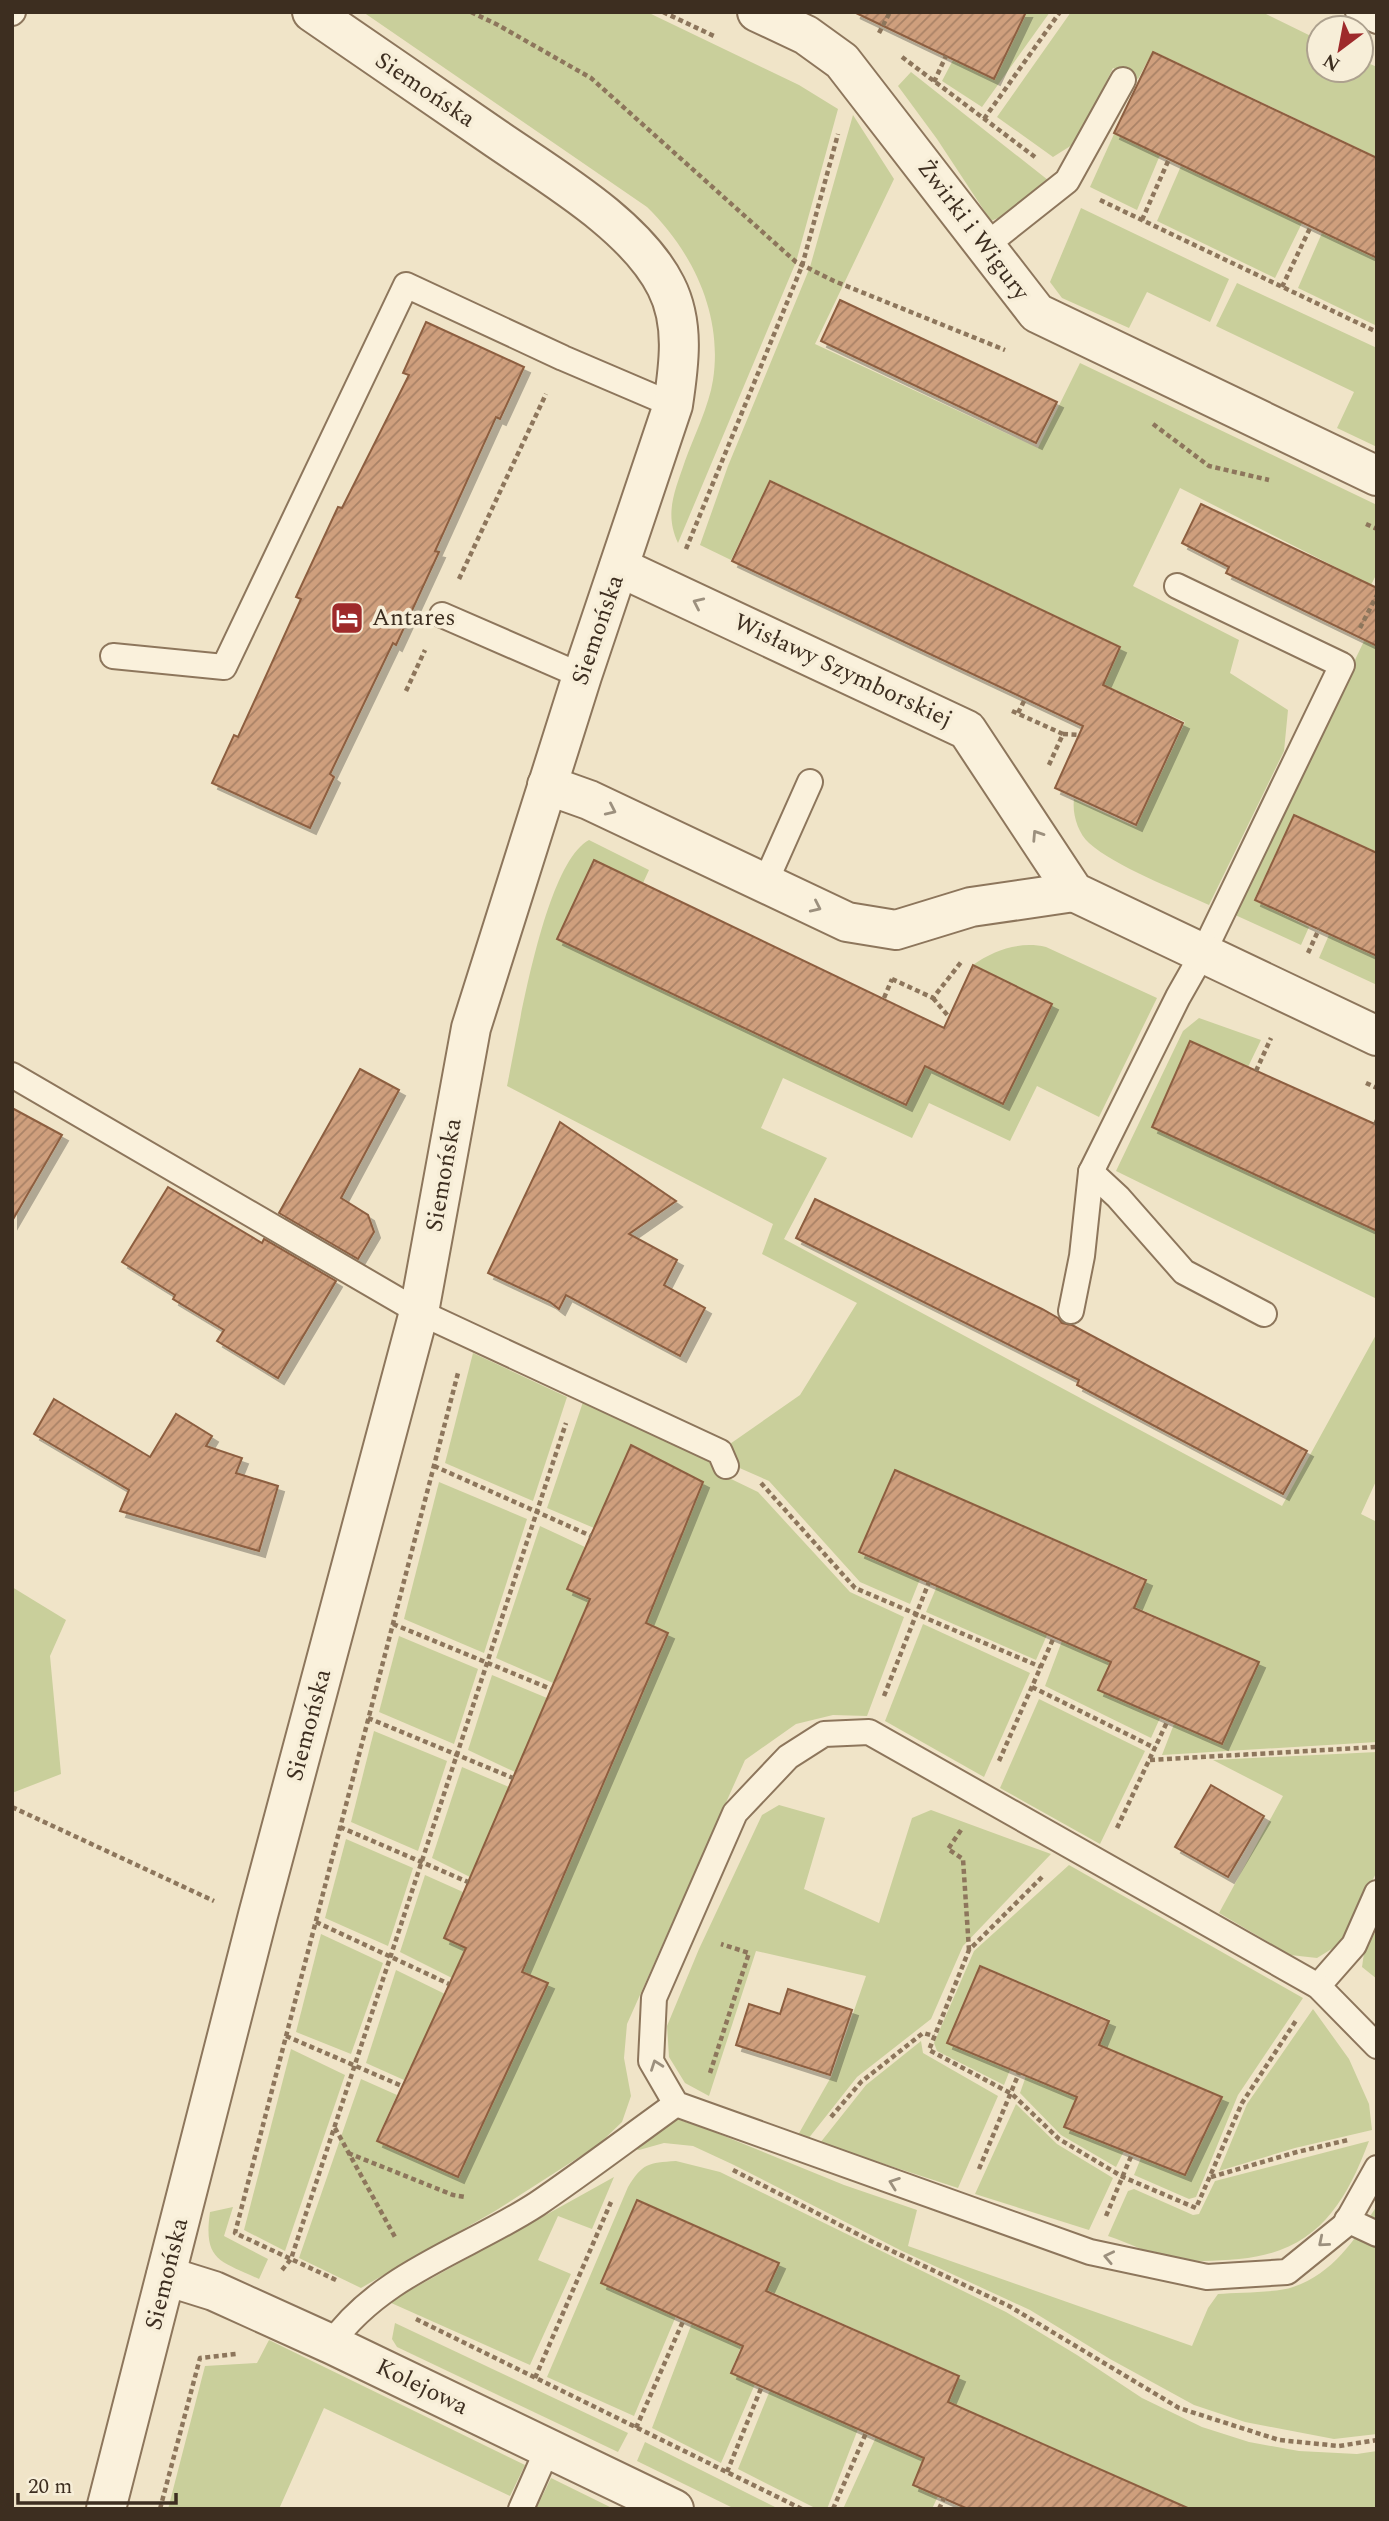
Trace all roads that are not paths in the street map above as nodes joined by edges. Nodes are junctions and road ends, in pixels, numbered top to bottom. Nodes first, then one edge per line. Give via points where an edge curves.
1 (312, 12) edge
2 (757, 12) edge
3 (1359, 12) edge
4 (1377, 21) edge
5 (1123, 80) dead end
6 (985, 246) junction
7 (673, 405) junction
8 (1377, 475) edge
9 (619, 567) junction
10 (1177, 586) dead end
11 (442, 615) road end
12 (113, 656) dead end
13 (582, 676) junction
14 (810, 782) dead end
15 (547, 785) junction
16 (765, 883) junction
17 (1074, 892) junction
18 (1203, 953) junction
19 (1377, 1036) edge
20 (12, 1075) edge
21 (1091, 1172) junction
22 (1071, 1311) dead end
23 (419, 1312) junction
24 (1264, 1314) dead end
25 (726, 1466) dead end
26 (1377, 1894) edge
27 (1318, 1986) junction
28 (1377, 2046) edge
29 (687, 2108) junction
30 (1377, 2168) edge
31 (1347, 2220) junction
32 (1377, 2234) edge
33 (166, 2276) junction
34 (331, 2344) junction
35 (548, 2448) junction
36 (106, 2509) edge
37 (521, 2509) edge
38 (674, 2509) edge

1 - 7 street, Siemońska via 545,172 645,253 667,287 679,327 680,362
2 - 6 street, Żwirki i Wigury via 806,35 842,61
3 - 4 lane
5 - 6 lane via 1067,181
6 - 8 street, Żwirki i Wigury via 1037,313
7 - 9 street, Siemońska
7 - 12 lane via 406,285 224,667
9 - 13 street, Siemońska
17 -> 9 street, Wisławy Szymborskiej via 968,730
10 - 18 lane via 1342,665
11 - 13 lane
13 - 15 street, Siemońska
14 - 16 lane
15 -> 16 street via 589,800
15 - 23 street, Siemońska via 471,1028
16 -> 17 street via 847,922 897,930 971,906
17 - 18 street
18 - 19 street
18 - 21 lane
20 - 23 lane
21 - 22 lane
21 - 24 lane via 1184,1272
23 - 25 lane via 720,1452
23 - 33 street, Siemońska
26 - 27 lane via 1354,1945
27 - 28 lane
29 -> 27 lane via 651,2061 654,1998 735,1813 788,1757 824,1734 869,1732
31 -> 29 lane via 1287,2272 1207,2277 1090,2252
29 - 34 lane via 374,2298
30 - 31 lane
31 - 32 lane
33 - 34 street, Kolejowa via 214,2291
33 - 36 street, Siemońska
34 - 35 street, Kolejowa
35 - 37 lane
35 - 38 street, Kolejowa

